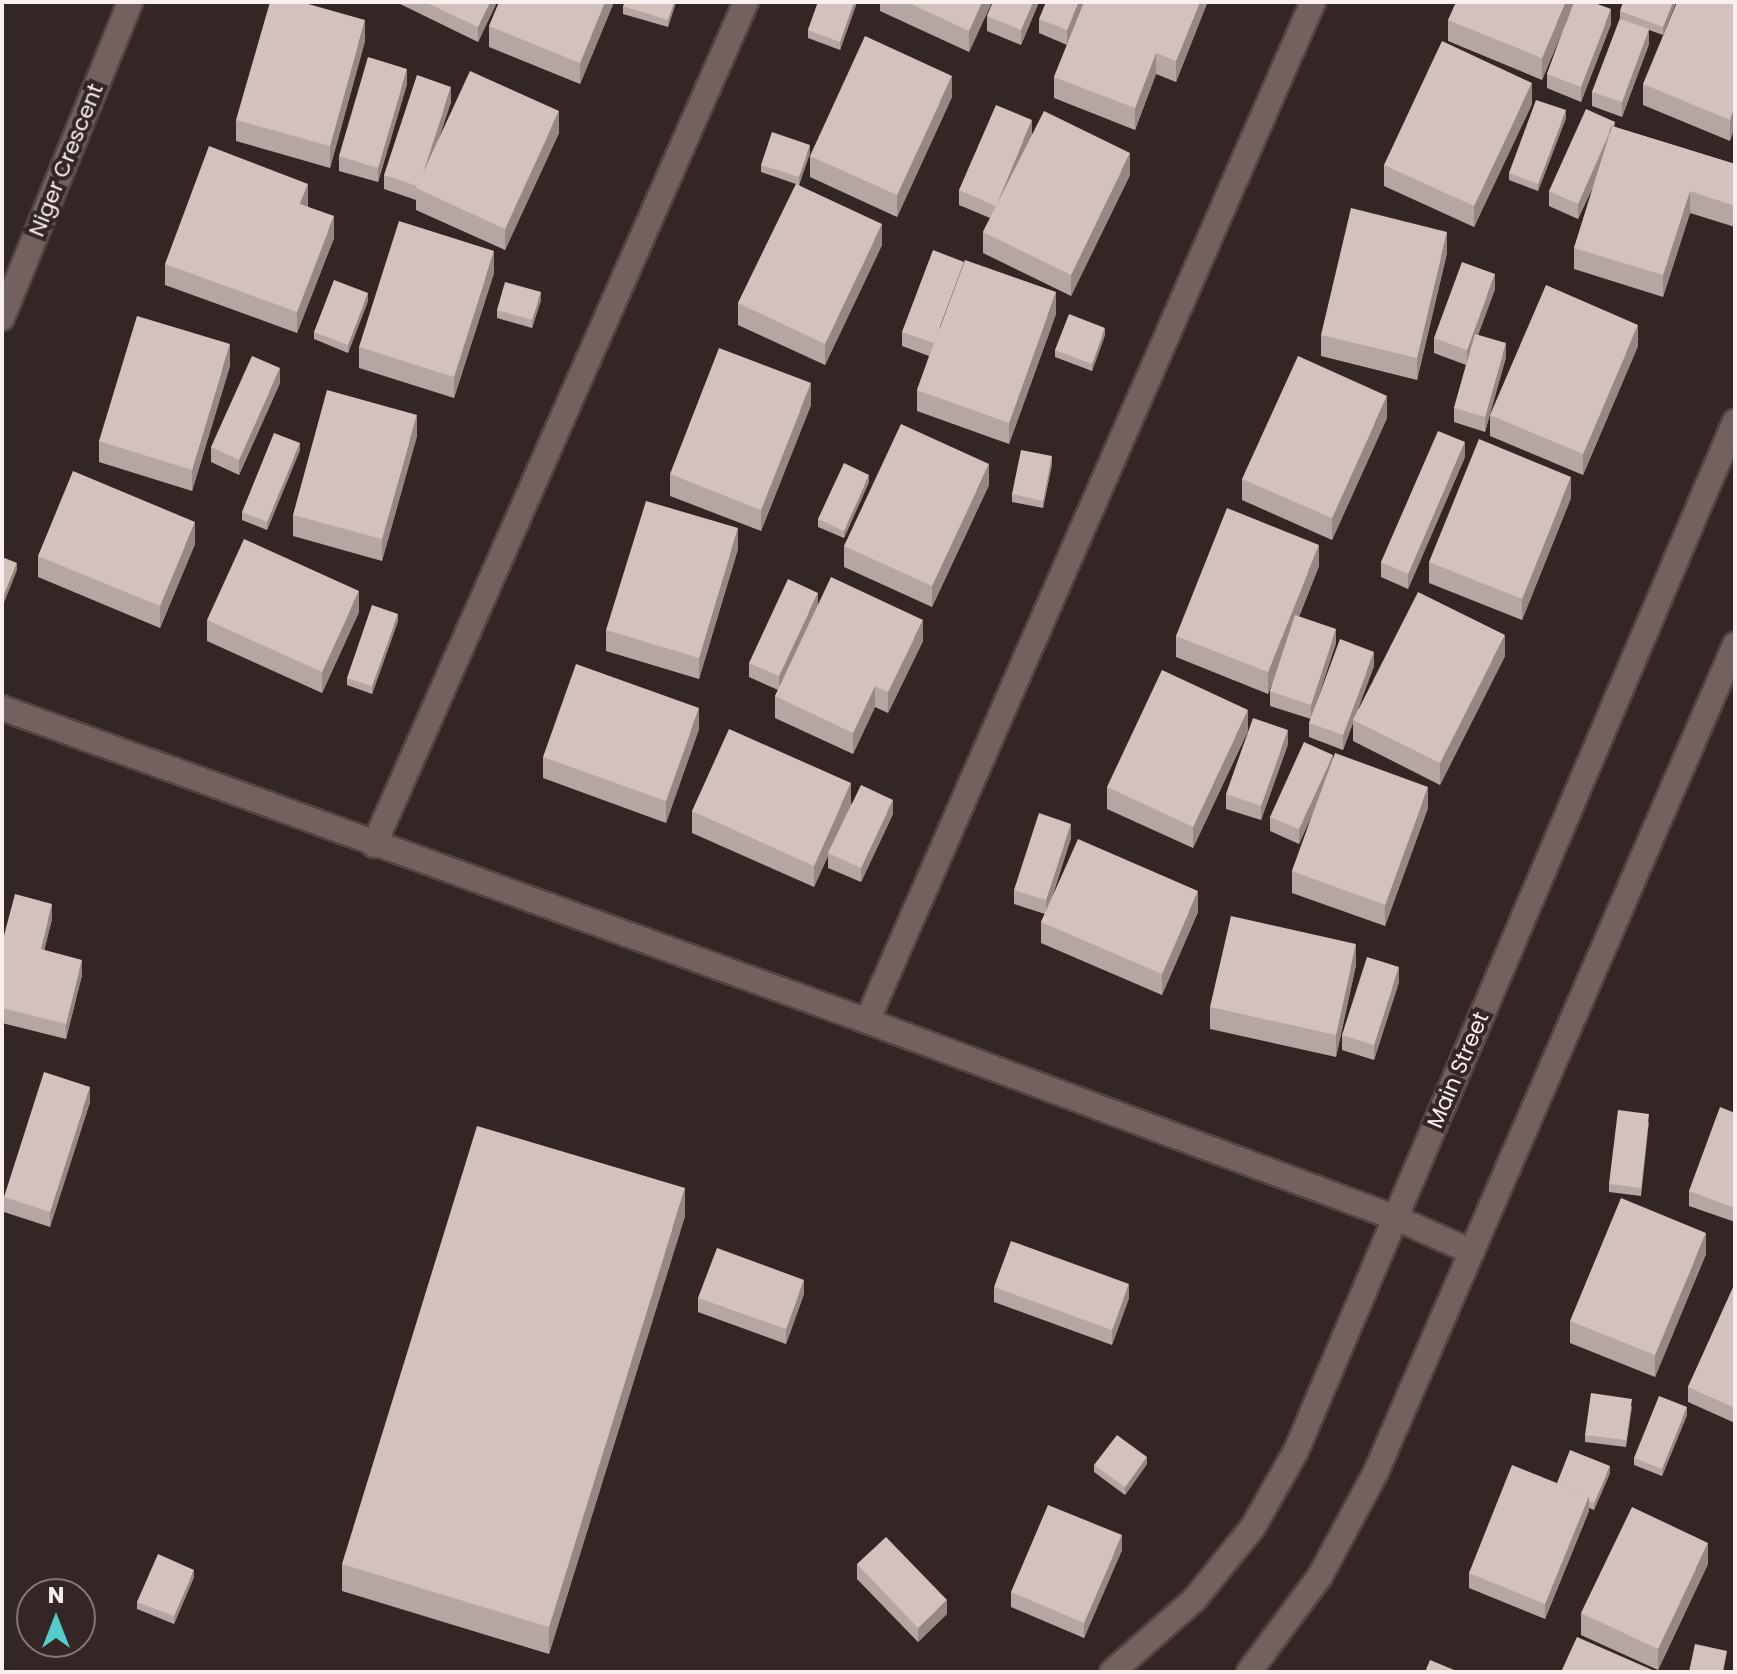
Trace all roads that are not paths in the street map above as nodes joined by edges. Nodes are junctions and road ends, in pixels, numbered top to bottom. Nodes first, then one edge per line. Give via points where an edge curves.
1 (130, 2) edge
2 (746, 2) edge
3 (1313, 2) edge
4 (2, 318) edge
5 (1735, 422) edge
6 (1735, 645) edge
7 (2, 708) edge
8 (374, 845) junction
9 (867, 1021) junction
10 (1396, 1218) junction
11 (1472, 1252) junction
12 (1112, 1672) edge
13 (1249, 1672) edge

1 - 4 street, Niger Crescent
2 - 8 street
3 - 9 street
5 - 10 street, Main Street
6 - 11 street
7 - 8 street
8 - 9 street
9 - 10 street
10 - 11 street
10 - 12 street, Main Street via 1296,1451 1253,1527 1194,1600
11 - 13 street via 1362,1498 1320,1576

